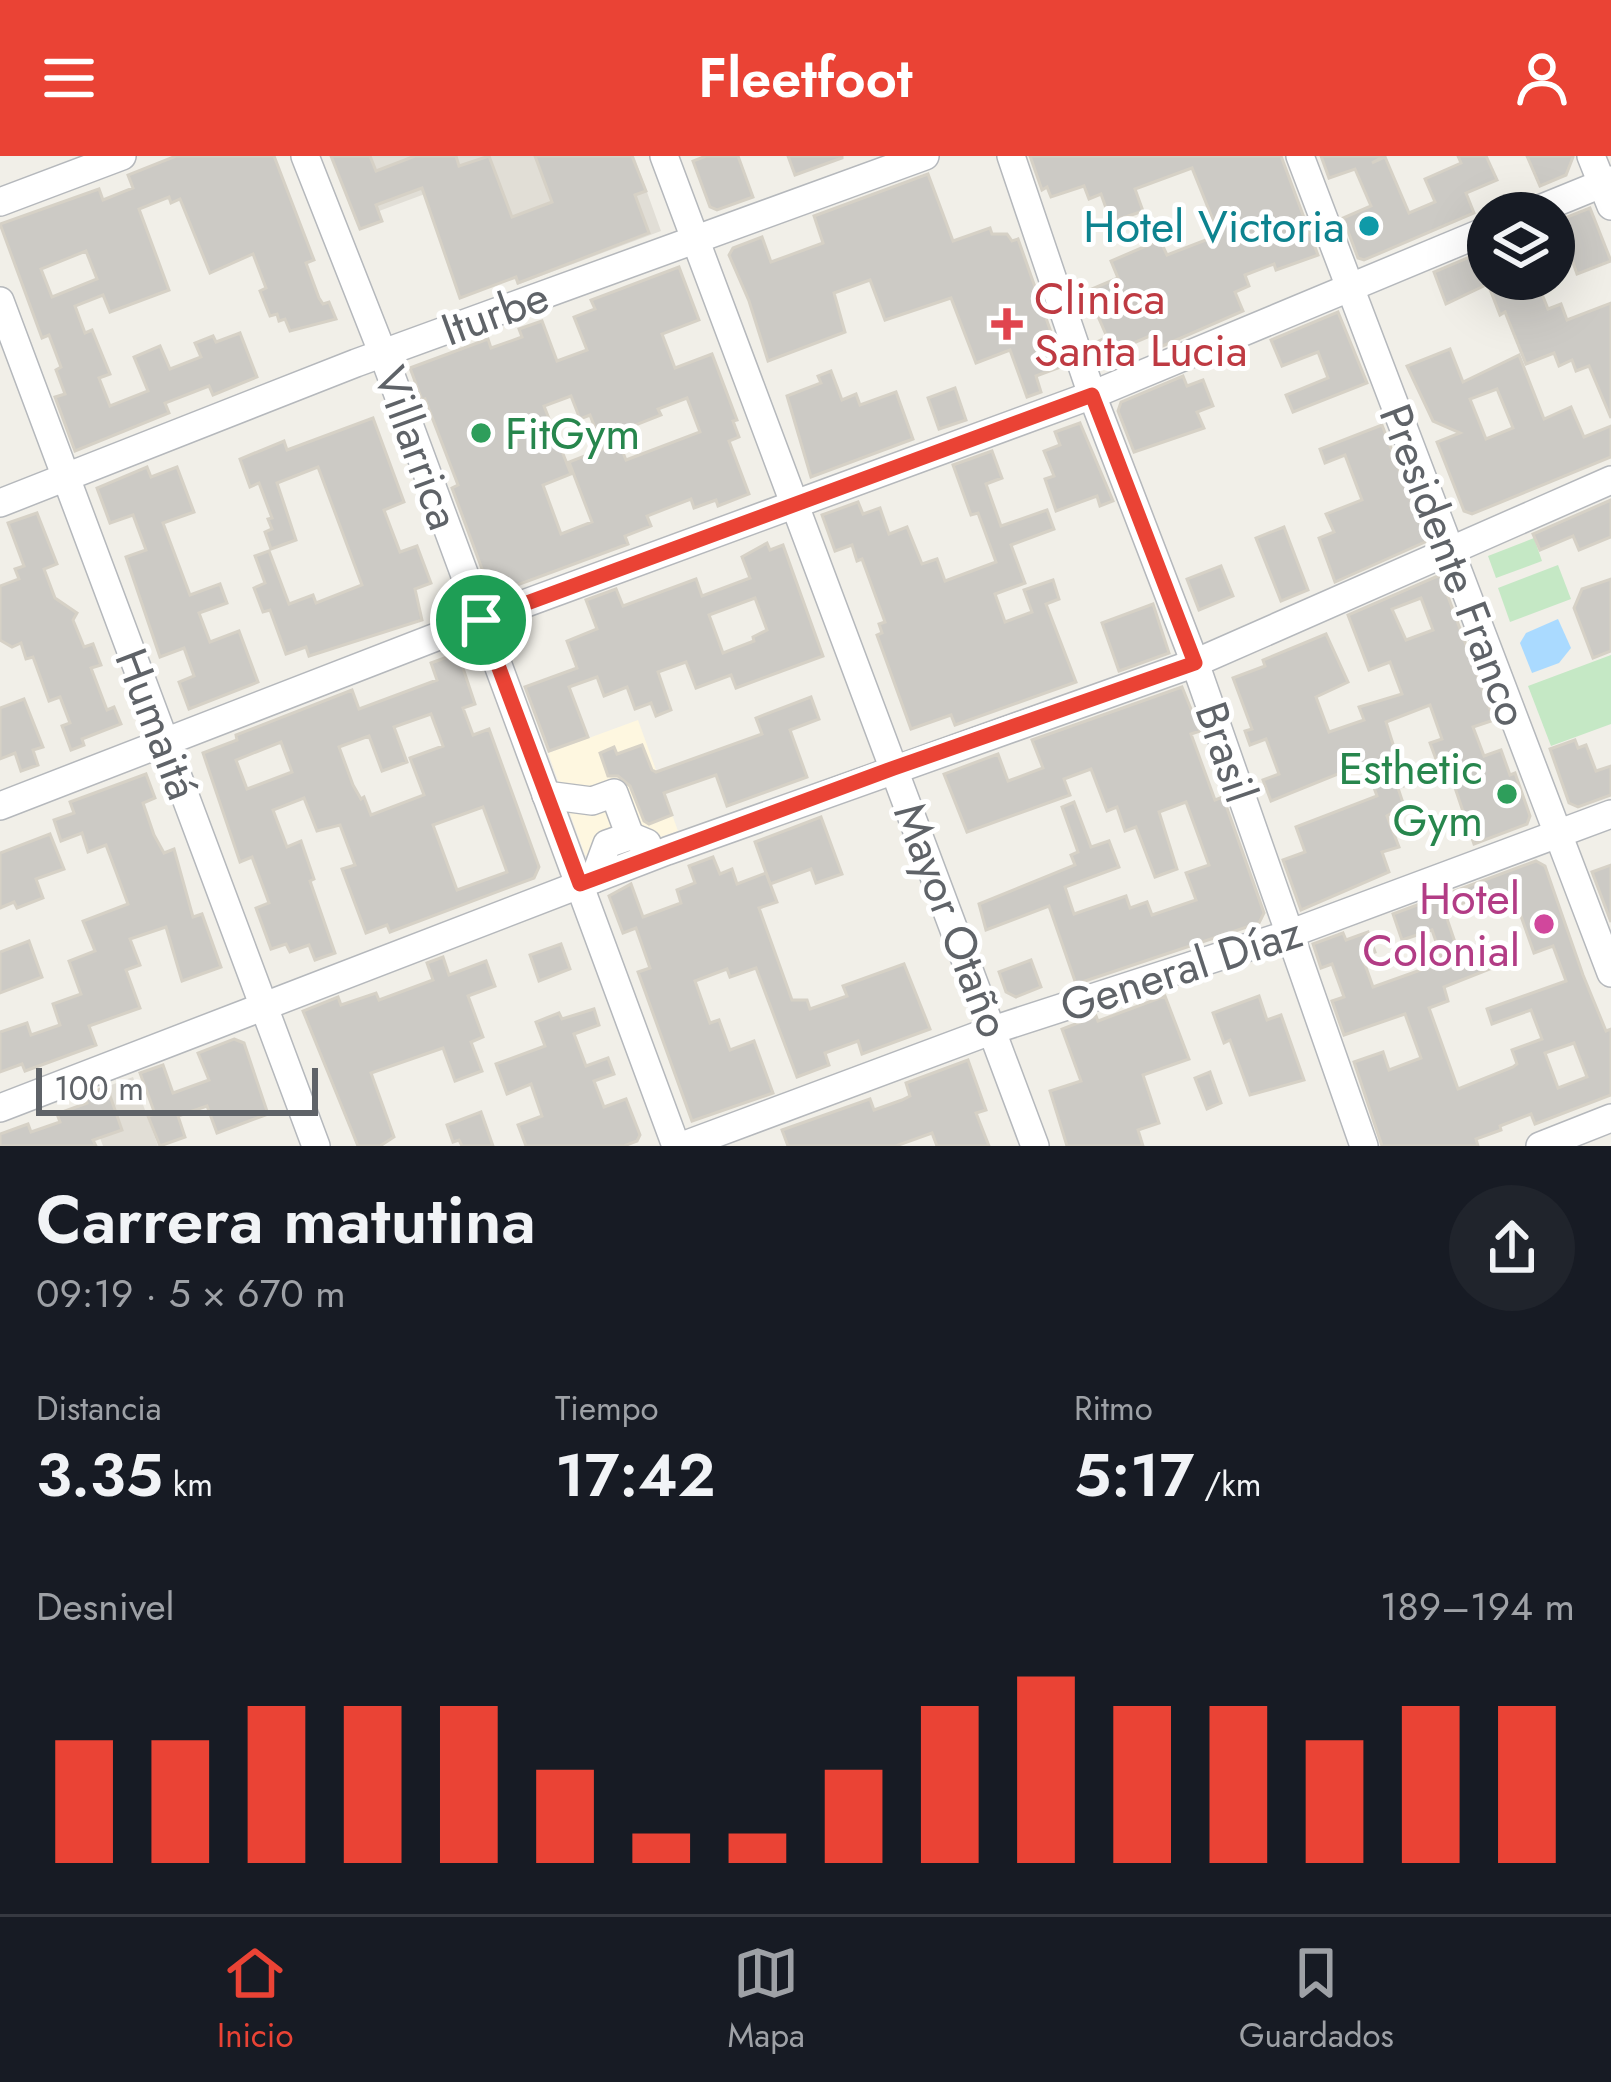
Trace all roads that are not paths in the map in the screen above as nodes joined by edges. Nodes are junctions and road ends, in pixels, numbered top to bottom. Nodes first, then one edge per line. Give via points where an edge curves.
1 (122, 156) edge
2 (305, 156) edge
3 (664, 156) edge
4 (925, 156) edge
5 (1011, 156) edge
6 (1300, 156) edge
7 (1591, 156) edge
8 (1608, 190) edge
9 (1575, 200) edge
10 (0, 202) edge
11 (1467, 238) edge
12 (697, 240) junction
13 (1349, 286) junction
14 (0, 301) edge
15 (383, 354) junction
16 (1092, 395) junction
17 (64, 479) junction
18 (1611, 480) edge
19 (0, 503) edge
20 (796, 503) junction
21 (1448, 551) junction
22 (481, 620) junction
23 (1195, 663) junction
24 (165, 745) junction
25 (894, 768) junction
26 (546, 795) junction
27 (0, 806) edge
28 (1611, 814) edge
29 (1557, 833) junction
30 (618, 840) junction
31 (667, 851) junction
32 (587, 881) junction
33 (1289, 934) junction
34 (1611, 974) edge
35 (264, 1006) junction
36 (993, 1030) junction
37 (0, 1108) edge
38 (1611, 1118) edge
39 (316, 1146) edge
40 (679, 1146) edge
41 (1036, 1146) edge
42 (1364, 1146) edge
43 (1540, 1146) edge

1 - 10 street
2 - 15 street, Villarrica
3 - 12 street, Mayor Otaño
4 - 12 street, Iturbe
5 - 16 street, Brasil
6 - 13 street, Presidente Franco
7 - 8 street
8 - 9 street
11 - 13 street
12 - 15 street, Iturbe
12 - 20 street, Mayor Otaño
13 - 16 street
13 - 21 street, Presidente Franco
14 - 17 street, Humaitá
15 - 17 street, Iturbe
15 - 22 street, Villarrica
16 - 20 street
16 - 23 street, Brasil
17 - 19 street, Iturbe
17 - 24 street, Humaitá
18 - 21 street
20 - 22 street
20 - 25 street, Mayor Otaño
21 - 23 street
21 - 29 street, Presidente Franco
22 - 24 street
22 - 26 street, Villarrica
23 - 25 street
23 - 33 street, Brasil
24 - 27 street
24 - 35 street, Humaitá
25 - 31 street
25 - 36 street, Mayor Otaño
26 - 30 street via 592,801
26 - 32 street, Villarrica
28 - 29 street, General Díaz
29 - 33 street, General Díaz
29 - 34 street, Presidente Franco
30 - 31 street
30 - 32 street
31 - 32 street
32 - 35 street
32 - 40 street, Villarrica
33 - 36 street, General Díaz
33 - 42 street, Brasil
35 - 37 street
35 - 39 street, Humaitá
36 - 40 street, General Díaz
36 - 41 street, Mayor Otaño
38 - 43 street

